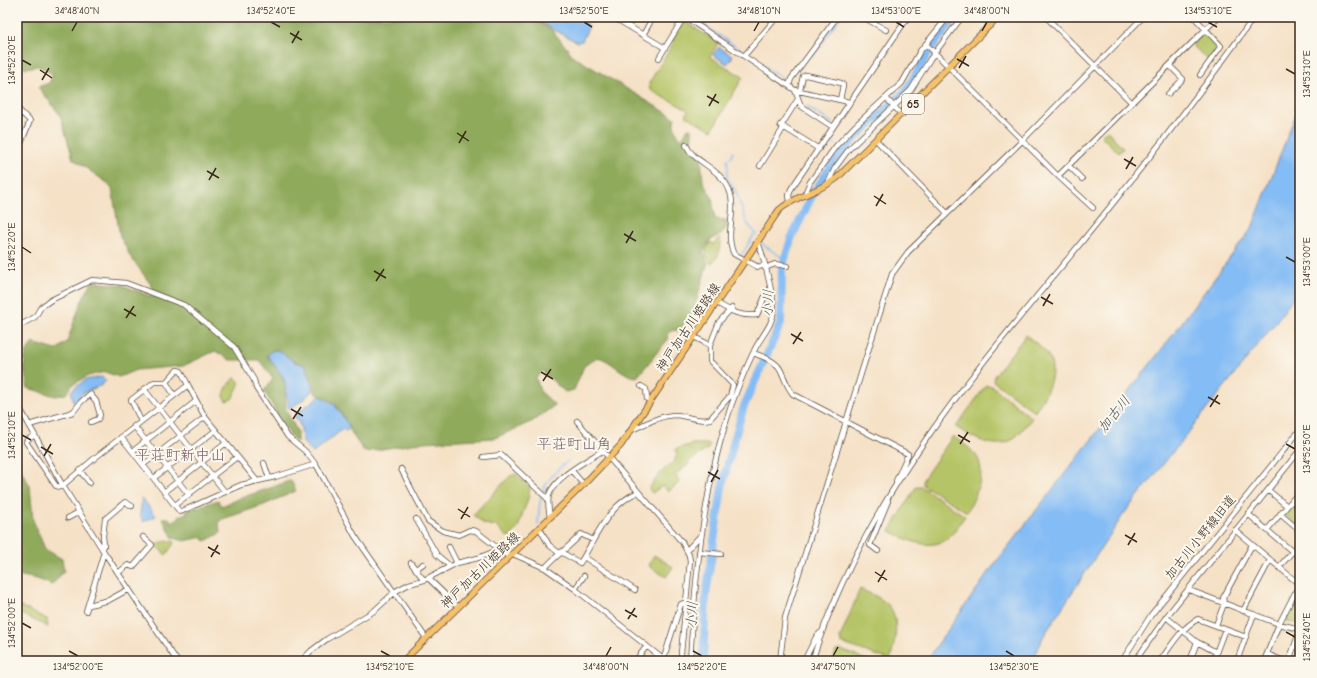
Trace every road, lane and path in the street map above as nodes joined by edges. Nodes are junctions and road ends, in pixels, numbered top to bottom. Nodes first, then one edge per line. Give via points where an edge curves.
1 (613, 17) edge
2 (653, 17) edge
3 (684, 17) edge
4 (777, 17) edge
5 (837, 17) edge
6 (863, 17) edge
7 (948, 17) edge
8 (962, 17) edge
9 (984, 17) edge
10 (998, 17) edge
11 (1046, 17) edge
12 (1143, 17) edge
13 (1194, 17) edge
14 (1218, 17) edge
15 (1254, 17) edge
16 (905, 18) edge
17 (622, 19) edge
18 (991, 25) junction
19 (1206, 29) junction
20 (886, 30) dead end
21 (643, 35) junction
22 (927, 45) dead end
23 (665, 48) junction
24 (935, 52) junction
25 (744, 56) junction
26 (659, 58) dead end
27 (1095, 65) junction
28 (1170, 66) junction
29 (949, 67) junction
30 (1200, 75) dead end
31 (788, 86) junction
32 (794, 90) junction
33 (800, 90) junction
34 (1168, 94) dead end
35 (798, 99) junction
36 (887, 99) dead end
37 (840, 100) junction
38 (849, 102) junction
39 (1132, 102) junction
40 (894, 106) junction
41 (17, 108) edge
42 (21, 113) junction
43 (902, 115) junction
44 (17, 119) edge
45 (782, 126) junction
46 (833, 127) junction
47 (876, 140) junction
48 (1023, 140) junction
49 (686, 145) dead end
50 (18, 147) edge
51 (819, 149) junction
52 (17, 153) edge
53 (760, 166) dead end
54 (1069, 166) junction
55 (1058, 176) junction
56 (1082, 178) dead end
57 (825, 186) junction
58 (804, 196) junction
59 (790, 202) junction
60 (1093, 208) dead end
61 (947, 213) junction
62 (757, 241) junction
63 (745, 260) junction
64 (787, 266) dead end
65 (765, 267) junction
66 (773, 295) junction
67 (717, 303) junction
68 (731, 309) junction
69 (17, 327) edge
70 (694, 337) junction
71 (710, 345) junction
72 (753, 353) junction
73 (166, 382) junction
74 (188, 385) junction
75 (641, 386) dead end
76 (144, 390) junction
77 (174, 395) junction
78 (732, 397) junction
79 (196, 401) junction
80 (651, 401) junction
81 (17, 403) edge
82 (158, 407) junction
83 (205, 416) junction
84 (141, 421) junction
85 (577, 421) dead end
86 (845, 421) junction
87 (91, 422) dead end
88 (170, 422) junction
89 (29, 425) junction
90 (134, 426) junction
91 (216, 430) junction
92 (632, 430) junction
93 (1300, 430) edge
94 (35, 435) junction
95 (181, 435) junction
96 (121, 437) junction
97 (146, 440) junction
98 (226, 443) junction
99 (191, 449) junction
100 (1300, 450) edge
101 (133, 451) junction
102 (602, 451) junction
103 (157, 454) junction
104 (237, 457) junction
105 (483, 457) dead end
106 (608, 459) junction
107 (202, 462) junction
108 (264, 462) dead end
109 (316, 464) junction
110 (143, 465) junction
111 (167, 468) junction
112 (401, 469) dead end
113 (572, 471) junction
114 (80, 472) junction
115 (213, 476) junction
116 (154, 478) junction
117 (269, 478) junction
118 (178, 481) junction
119 (257, 481) junction
120 (90, 482) dead end
121 (584, 484) junction
122 (63, 486) junction
123 (894, 488) junction
124 (1268, 490) junction
125 (1300, 491) edge
126 (164, 492) junction
127 (225, 492) junction
128 (638, 492) junction
129 (189, 495) junction
130 (548, 499) junction
131 (1292, 501) junction
132 (132, 506) dead end
133 (175, 506) junction
134 (1287, 506) junction
135 (1300, 508) edge
136 (79, 512) junction
137 (1248, 514) junction
138 (1280, 514) junction
139 (550, 517) junction
140 (68, 518) dead end
141 (416, 519) dead end
142 (540, 528) junction
143 (1235, 530) junction
144 (1267, 530) junction
145 (1300, 531) edge
146 (702, 534) junction
147 (143, 537) dead end
148 (593, 540) junction
149 (1300, 543) edge
150 (1252, 545) junction
151 (449, 547) dead end
152 (498, 550) junction
153 (687, 550) junction
154 (103, 551) junction
155 (878, 551) dead end
156 (699, 552) junction
157 (1293, 552) junction
158 (560, 553) junction
159 (722, 554) dead end
160 (511, 556) junction
161 (584, 557) junction
162 (1270, 560) junction
163 (411, 563) dead end
164 (457, 563) junction
165 (423, 564) dead end
166 (450, 566) junction
167 (1279, 567) junction
168 (545, 568) junction
169 (416, 569) junction
170 (118, 573) junction
171 (584, 576) dead end
172 (426, 579) junction
173 (1299, 583) edge
174 (129, 589) junction
175 (574, 589) junction
176 (635, 590) dead end
177 (1189, 590) junction
178 (394, 593) junction
179 (686, 602) junction
180 (1224, 604) junction
181 (89, 605) junction
182 (458, 608) junction
183 (86, 611) dead end
184 (1243, 611) junction
185 (1254, 614) junction
186 (1166, 617) junction
187 (1279, 624) junction
188 (1216, 625) junction
189 (1225, 629) junction
190 (1183, 630) junction
191 (1300, 630) edge
192 (821, 632) junction
193 (1246, 637) junction
194 (426, 638) junction
195 (1197, 642) junction
196 (646, 647) junction
197 (1216, 652) junction
198 (1267, 654) junction
199 (17, 655) edge
200 (663, 660) edge
201 (1137, 660) edge
202 (21, 661) edge
203 (177, 661) edge
204 (301, 661) edge
205 (403, 661) edge
206 (629, 661) edge
207 (682, 661) edge
208 (690, 661) edge
209 (780, 661) edge
210 (804, 661) edge
211 (812, 661) edge
212 (1122, 661) edge
213 (1160, 661) edge
214 (1190, 661) edge
215 (1213, 661) edge
216 (1237, 661) edge
217 (1264, 661) edge
218 (1284, 661) edge
219 (1289, 661) edge

1 - 17 street
2 - 21 street
3 - 23 street
3 - 25 street
4 - 25 street
5 - 31 street
6 - 20 street
7 - 58 street via 920,51 902,83 854,126 828,156 810,182
8 - 24 street
9 - 18 street
10 - 18 main road, 神戸加古川姫路線 / 65
11 - 27 street
12 - 27 street
13 - 19 street
14 - 19 street
15 - 123 street via 1194,100 956,396
16 - 38 street
17 - 21 street
18 - 29 main road, 神戸加古川姫路線 / 65
19 - 28 street
19 - 30 street via 1221,46
21 - 23 street
22 - 24 street
23 - 26 street
24 - 29 street
24 - 40 street via 915,85
25 - 31 street
27 - 39 street
27 - 48 street
28 - 34 street via 1183,79
28 - 39 street
29 - 43 main road, 神戸加古川姫路線 / 65
29 - 48 street
31 - 32 street
32 - 33 street
32 - 35 street
33 - 37 street
33 - 37 street via 803,76 806,75 841,83 843,85
35 - 45 street
35 - 46 street via 801,106
36 - 40 street
37 - 38 street
38 - 46 street
39 - 54 street
40 - 43 street
40 - 57 street via 849,149
41 - 42 street
42 - 44 street
42 - 50 street via 30,121
43 - 47 main road, 神戸加古川姫路線 / 65
45 - 51 street
45 - 53 street
46 - 51 street
47 - 57 main road, 神戸加古川姫路線 / 65 via 837,178
47 - 61 street
48 - 55 street
48 - 61 street
49 - 63 street via 694,156 717,173 730,192 733,251
50 - 52 street
51 - 59 street via 789,192
54 - 55 street
54 - 56 street
55 - 60 street
57 - 58 main road, 神戸加古川姫路線 / 65
58 - 59 main road, 神戸加古川姫路線 / 65
59 - 62 main road, 神戸加古川姫路線 / 65 via 779,210
61 - 86 street via 908,252 892,274
62 - 63 main road, 神戸加古川姫路線 / 65
62 - 65 street via 761,246
63 - 65 street via 758,267
63 - 67 main road, 神戸加古川姫路線 / 65
64 - 65 street via 775,264
65 - 66 street
66 - 68 street via 765,296 757,315 747,316
66 - 72 street via 772,319
67 - 68 street
67 - 70 main road, 神戸加古川姫路線 / 65
68 - 71 street via 720,322
69 - 109 street via 35,317 41,307 51,300 92,280 126,283 184,305 234,347 254,380 256,388 288,437
70 - 71 street
70 - 80 main road, 神戸加古川姫路線 / 65
71 - 78 street via 710,361 733,385
72 - 78 street
72 - 86 street via 780,367 787,387 793,394
73 - 74 street via 177,370 181,371
73 - 76 street via 154,382
73 - 77 street
74 - 77 street
74 - 79 street
75 - 80 street via 646,390 647,400
76 - 82 street
76 - 84 street via 131,400
77 - 82 street
78 - 92 street via 710,419 695,420 677,415 666,416
78 - 146 street via 714,469
79 - 83 street
79 - 88 street
80 - 92 main road, 神戸加古川姫路線 / 65
81 - 89 street
82 - 84 street
82 - 88 street
83 - 91 street
83 - 95 street
84 - 90 street
85 - 102 street
86 - 123 street via 908,454
86 - 209 street via 786,618
87 - 89 street via 100,415 96,400 90,394 72,412
88 - 95 street
88 - 97 street
89 - 94 street
90 - 96 street
90 - 97 street
91 - 98 street
91 - 99 street
92 - 106 main road, 神戸加古川姫路線 / 65
93 - 212 street, 加古川小野線旧道 via 1150,615
94 - 122 street
94 - 122 street via 26,441 56,486
95 - 99 street
95 - 103 street
96 - 101 street
96 - 114 street
97 - 101 street
97 - 103 street
98 - 104 street
98 - 107 street
99 - 107 street
99 - 111 street
100 - 124 street
101 - 110 street
102 - 106 street
102 - 113 street
103 - 110 street
103 - 111 street
104 - 115 street
104 - 119 street
105 - 130 street via 501,455
106 - 121 main road, 神戸加古川姫路線 / 65
106 - 128 street
107 - 115 street
107 - 118 street
108 - 117 street
109 - 117 street
109 - 178 street via 355,536
110 - 116 street
111 - 116 street
111 - 118 street
112 - 152 street via 428,521 443,532 459,535 470,530 476,531
113 - 121 street
113 - 130 street via 551,490
114 - 120 street
114 - 122 street
115 - 127 street
115 - 129 street
116 - 126 street
117 - 119 street
118 - 126 street
118 - 129 street
119 - 127 street
121 - 139 main road, 神戸加古川姫路線 / 65
122 - 136 street
123 - 155 street via 870,545
123 - 192 street via 852,561
124 - 134 street
124 - 137 street
125 - 131 street
126 - 133 street
127 - 133 street via 180,512
128 - 148 street via 623,499 613,508
128 - 153 street
129 - 133 street
130 - 139 street
131 - 134 street
131 - 135 street
132 - 154 street via 125,502 105,519
134 - 138 street
136 - 140 street
136 - 154 street
137 - 143 street
137 - 144 street
138 - 144 street
138 - 145 street
139 - 142 main road, 神戸加古川姫路線 / 65
141 - 166 street via 438,555
142 - 158 street via 550,545
142 - 160 main road, 神戸加古川姫路線 / 65
143 - 150 street
143 - 177 street
144 - 157 street
146 - 153 street
146 - 156 street
147 - 170 street via 152,545 133,567 128,565
148 - 158 street via 581,534
148 - 161 street
149 - 157 street
150 - 162 street
150 - 180 street via 1223,598
151 - 164 street
152 - 160 street
152 - 164 street
153 - 179 street via 690,560
154 - 170 street
154 - 181 street
156 - 159 street
156 - 208 street
157 - 167 street
158 - 161 street via 578,564
158 - 168 street
160 - 168 street
160 - 182 main road, 神戸加古川姫路線 / 65
161 - 176 street
162 - 167 street
162 - 184 street
163 - 169 street
164 - 166 street
165 - 169 street
166 - 172 street
167 - 173 street
168 - 175 street
169 - 172 street
170 - 174 street
171 - 175 street
172 - 178 street via 409,584
172 - 182 street
173 - 187 street
174 - 181 street via 109,600
174 - 203 street
175 - 196 street
177 - 180 street
177 - 186 street
178 - 194 street
178 - 204 street via 374,612 327,640
179 - 200 street via 681,604
179 - 207 street
180 - 184 street
180 - 188 street
181 - 183 street
182 - 194 main road, 神戸加古川姫路線 / 65
184 - 185 street
185 - 187 street
185 - 193 street
186 - 190 street
186 - 201 street
187 - 191 street
187 - 198 street
188 - 189 street
188 - 190 street via 1198,619
189 - 193 street
189 - 197 street
190 - 195 street
190 - 213 street
191 - 219 street
192 - 210 street
192 - 211 street
193 - 216 street
194 - 205 main road, 神戸加古川姫路線 / 65
195 - 197 street
195 - 214 street
196 - 200 street
196 - 206 street via 636,660
197 - 215 street
198 - 217 street
198 - 218 street
199 - 202 main road

